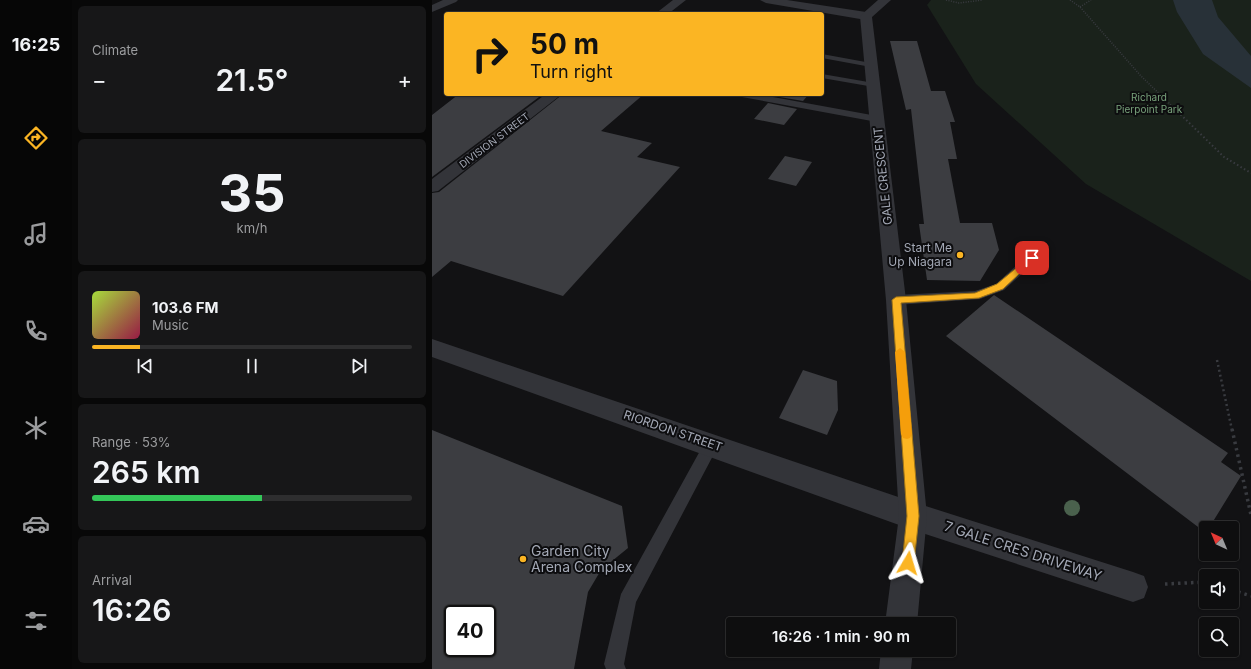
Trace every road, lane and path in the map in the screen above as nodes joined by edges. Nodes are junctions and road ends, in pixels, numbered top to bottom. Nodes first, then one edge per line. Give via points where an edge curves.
1 (452, 0) edge
2 (680, 0) edge
3 (766, 0) edge
4 (885, 0) edge
5 (946, 0) edge
6 (983, 0) edge
7 (1070, 0) edge
8 (1091, 0) edge
9 (1080, 7) junction
10 (432, 9) edge
11 (664, 12) edge
12 (866, 16) junction
13 (824, 56) edge
14 (871, 65) junction
15 (824, 76) edge
16 (874, 85) junction
17 (552, 96) edge
18 (752, 96) edge
19 (877, 120) junction
20 (1251, 173) edge
21 (432, 187) edge
22 (1032, 258) dead end
23 (896, 300) junction
24 (432, 348) edge
25 (1217, 360) dead end
26 (711, 445) junction
27 (1251, 515) edge
28 (913, 516) junction
29 (1199, 580) edge
30 (1133, 587) joint
31 (1239, 592) edge
32 (1251, 596) edge
33 (901, 617) edge
34 (897, 657) edge
35 (616, 669) edge
36 (895, 669) edge

1 - 10 street
2 - 11 street
3 - 12 street
4 - 12 street
5 - 6 path via 959,3
7 - 9 path
8 - 9 path
9 - 20 path via 1141,76 1224,157
12 - 14 street, GALE CRESCENT
13 - 14 lane
14 - 16 street, GALE CRESCENT
15 - 16 lane
16 - 19 street, GALE CRESCENT
17 - 21 street, DIVISION STREET
18 - 19 lane
19 - 23 street, GALE CRESCENT
22 - 23 lane via 1000,286 976,296
23 - 28 street, GALE CRESCENT
24 - 26 street, RIORDON STREET
25 - 27 path
26 - 28 street, RIORDON STREET
26 - 35 lane via 627,600 614,664
28 - 30 street, 7 GALE CRES DRIVEWAY
28 - 33 street, GALE CRESCENT
29 - 30 path
31 - 32 path
34 - 36 street

